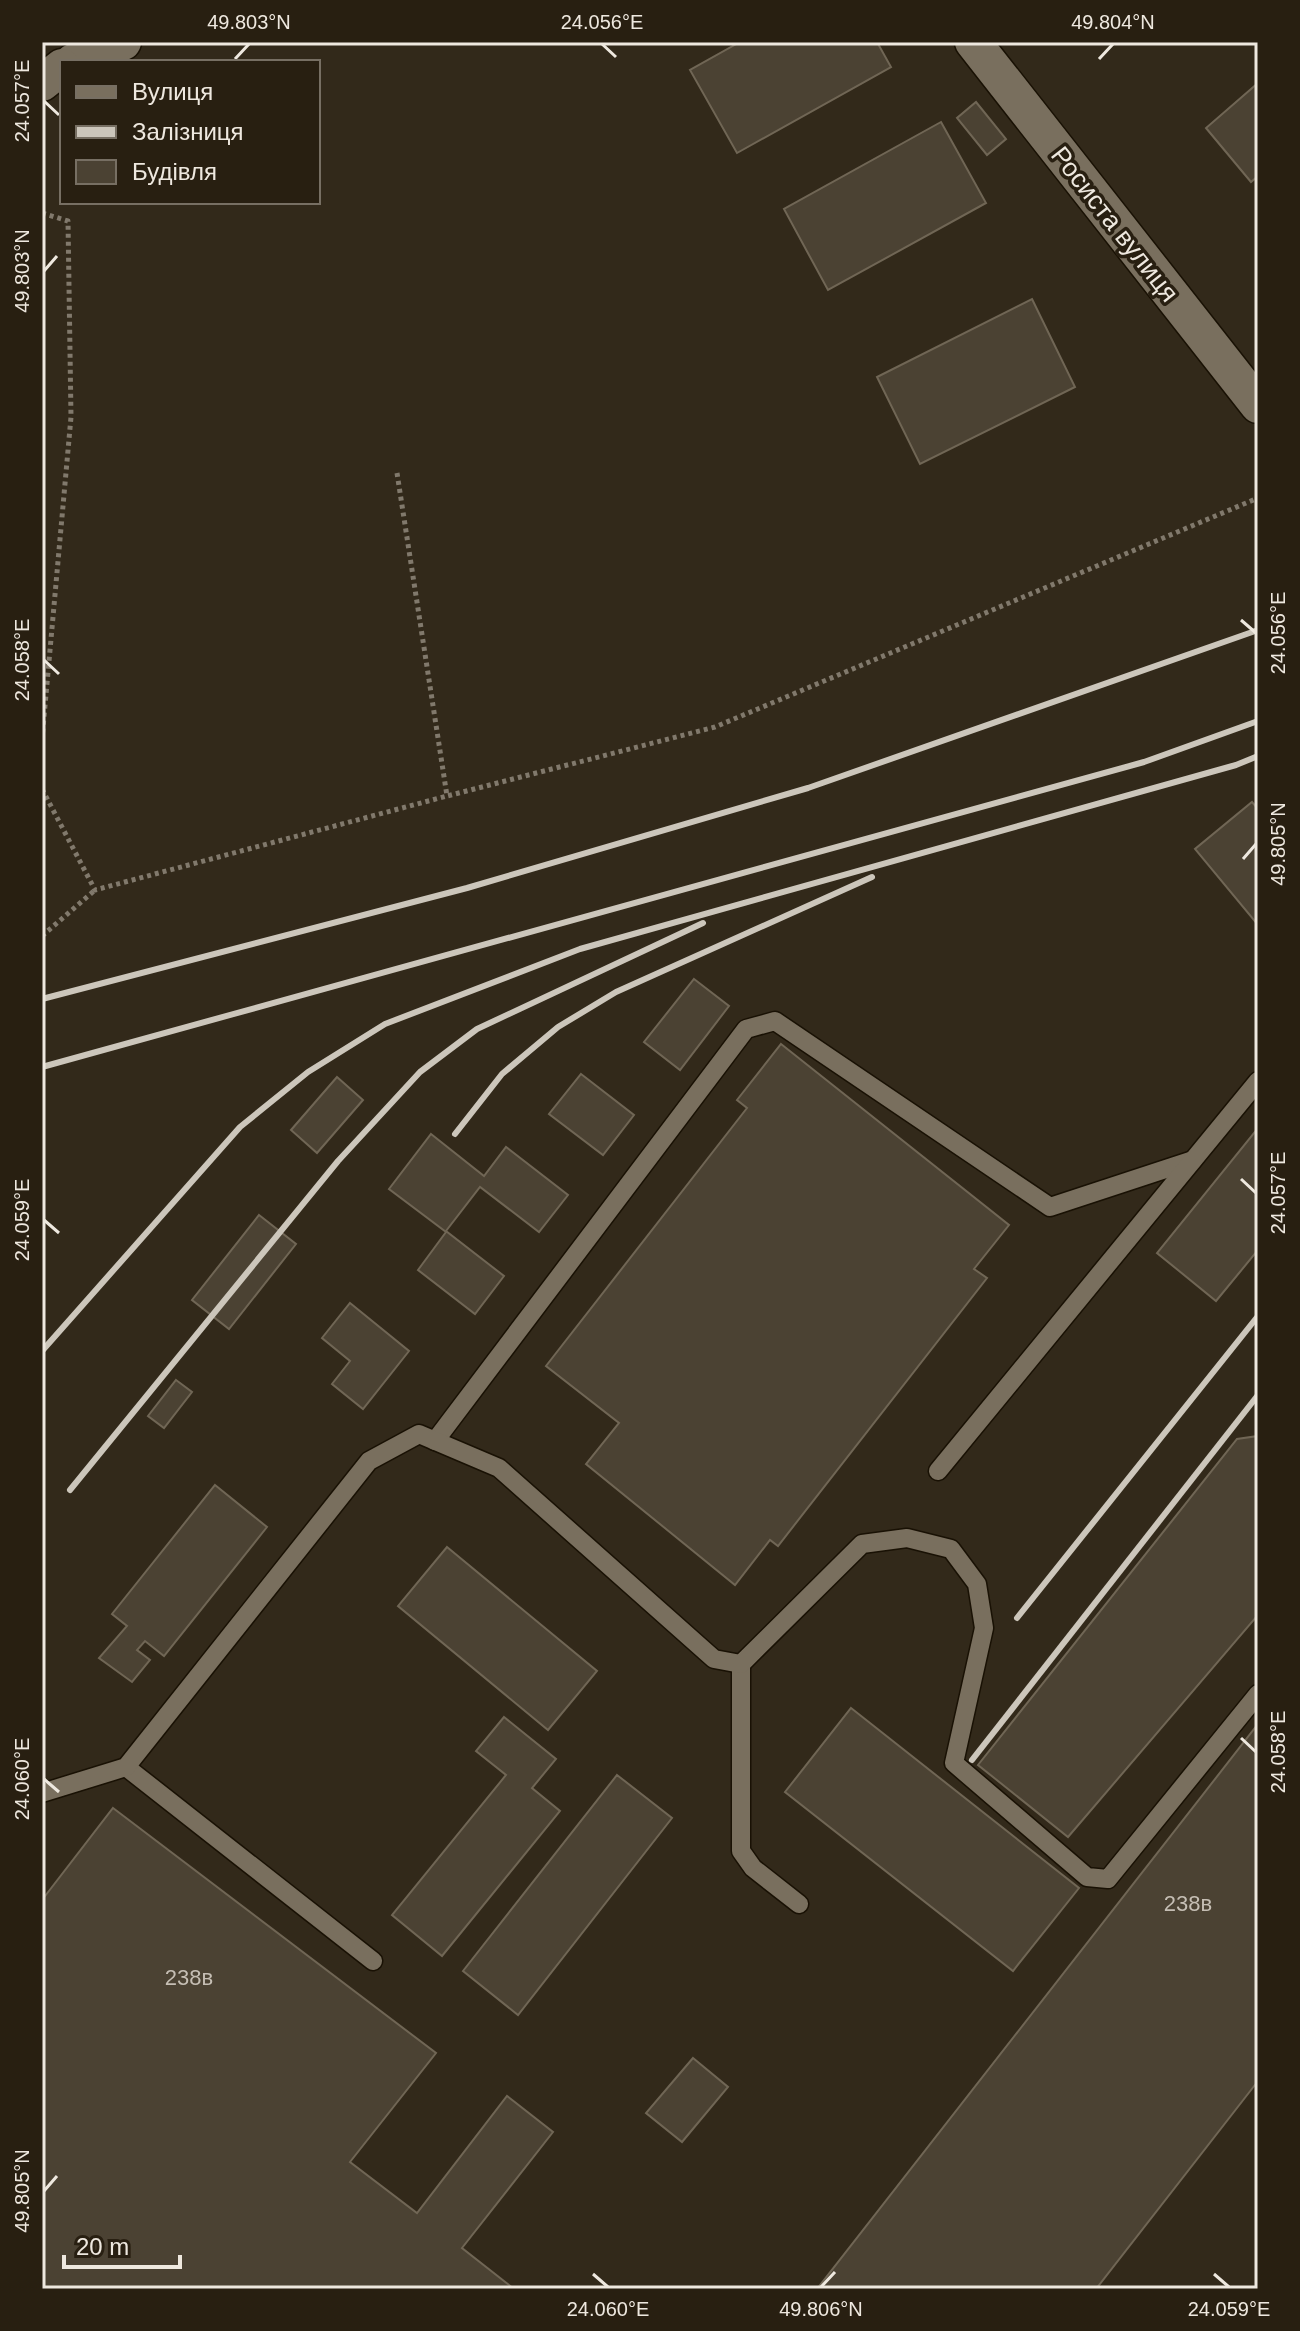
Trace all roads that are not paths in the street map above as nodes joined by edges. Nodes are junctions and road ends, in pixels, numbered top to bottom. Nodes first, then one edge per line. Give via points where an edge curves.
1 (123, 42) edge
2 (973, 42) edge
3 (78, 60) edge
4 (60, 69) edge
5 (42, 83) edge
6 (1258, 405) edge
7 (1258, 1081) edge
8 (1193, 1160) junction
9 (435, 1441) junction
10 (938, 1471) dead end
11 (741, 1664) junction
12 (1258, 1694) edge
13 (126, 1767) junction
14 (42, 1793) edge
15 (799, 1904) dead end
16 (373, 1961) dead end

1 - 3 street
2 - 6 street, Росиста вулиця
4 - 5 street
7 - 8 lane
8 - 9 lane via 1050,1207 775,1021 746,1029
8 - 10 lane
9 - 11 lane via 499,1468 714,1659
9 - 13 lane via 419,1434 369,1461
11 - 12 lane via 862,1544 907,1538 951,1549 977,1584 984,1628 954,1763 1087,1877 1108,1879
11 - 15 lane via 741,1851 753,1868
13 - 14 lane
13 - 16 lane

